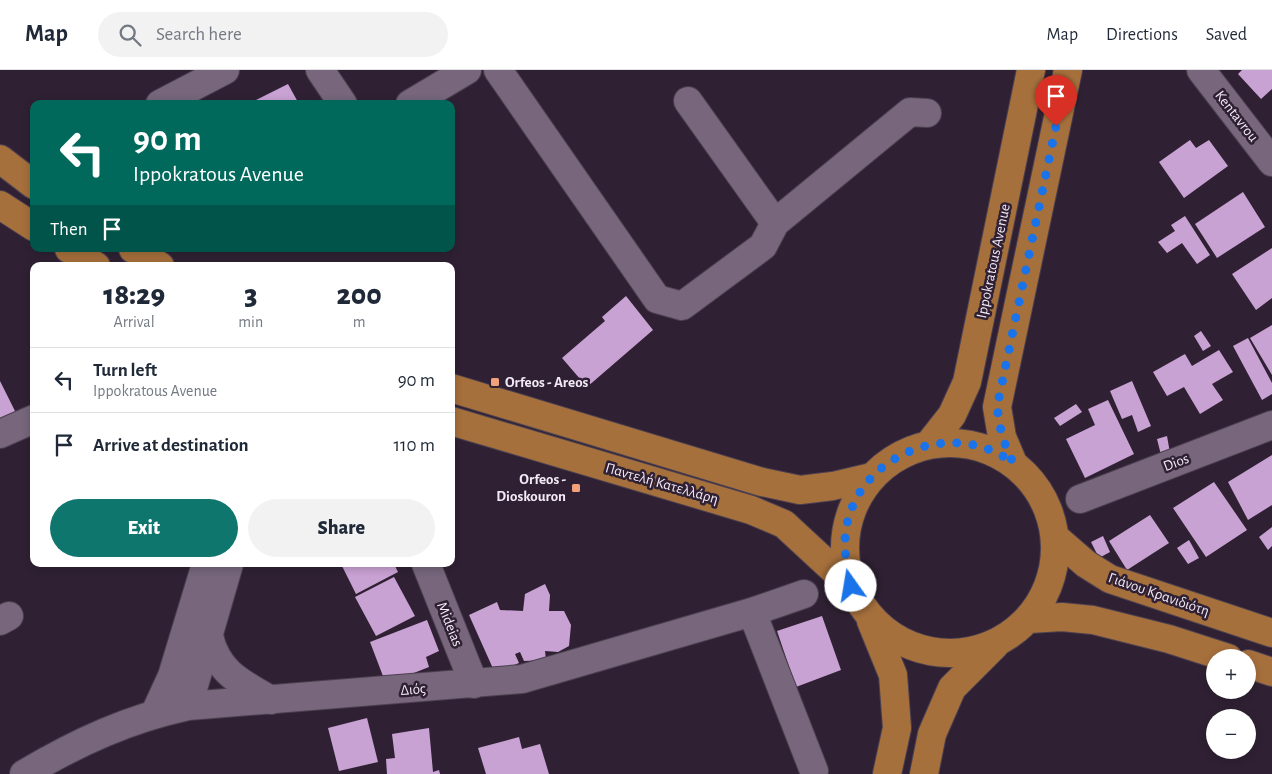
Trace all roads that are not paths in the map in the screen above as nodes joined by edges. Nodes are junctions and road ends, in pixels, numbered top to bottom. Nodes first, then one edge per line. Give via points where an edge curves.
1 (225, 70) edge
2 (320, 70) edge
3 (467, 70) edge
4 (498, 70) edge
5 (1031, 70) edge
6 (1068, 70) edge
7 (1201, 70) edge
8 (168, 100) edge
9 (340, 100) edge
10 (417, 100) edge
11 (688, 101) dead end
12 (927, 113) dead end
13 (0, 159) edge
14 (1272, 162) edge
15 (30, 182) edge
16 (0, 205) edge
17 (774, 223) junction
18 (30, 224) edge
19 (73, 252) edge
20 (138, 252) edge
21 (89, 262) edge
22 (154, 262) edge
23 (455, 389) edge
24 (30, 421) edge
25 (455, 422) edge
26 (1272, 425) edge
27 (0, 434) edge
28 (930, 443) junction
29 (1013, 463) junction
30 (871, 477) junction
31 (1080, 499) dead end
32 (1056, 538) junction
33 (205, 567) edge
34 (228, 567) edge
35 (427, 567) edge
36 (851, 586) junction
37 (804, 594) dead end
38 (752, 612) junction
39 (868, 614) junction
40 (1029, 619) junction
41 (1272, 633) edge
42 (208, 636) junction
43 (998, 642) junction
44 (1206, 651) edge
45 (1256, 667) edge
46 (1272, 672) edge
47 (474, 684) junction
48 (271, 700) junction
49 (188, 706) junction
50 (155, 713) junction
51 (814, 771) dead end
52 (24, 774) edge
53 (887, 774) edge
54 (924, 774) edge

1 - 8 street
2 - 9 street
3 - 10 street
4 - 17 street via 657,299 682,306 763,246
5 - 28 main road, Ippokratous Avenue via 967,382 952,415
6 - 29 main road via 997,407 1002,437
7 - 14 street, Kentavrou
11 - 17 street
12 - 17 street via 910,112
13 - 15 main road
16 - 18 main road
19 - 21 main road
20 - 22 main road
23 - 30 main road, Παντελή Κατελλάρη via 762,482 800,490
24 - 27 street
25 - 36 main road, Παντελή Κατελλάρη via 752,510 784,524
26 - 31 street, Dios
28 - 29 main road via 966,442 1001,454
28 - 30 main road via 898,455
29 - 32 main road via 1029,476 1048,505
30 - 36 main road via 855,501 846,528 845,558
32 - 40 main road via 1055,567 1046,595
32 - 41 main road, Γιάνου Κρανιδιότη via 1086,564 1110,579
33 - 50 street via 172,676
34 - 42 street
35 - 47 street, Mideias
36 - 39 main road
37 - 38 street, Διός
38 - 47 street, Διός via 522,679
38 - 51 street
39 - 43 main road via 895,638 928,652 964,653
39 - 53 main road via 893,675 896,728
40 - 43 main road
40 - 44 main road via 1062,617 1093,620
42 - 48 street via 219,665
42 - 49 street
43 - 54 main road via 952,688 932,734
45 - 46 main road
47 - 48 street, Διός
48 - 49 street, Διός
49 - 50 street, Διός
50 - 52 street, Διός via 103,731

